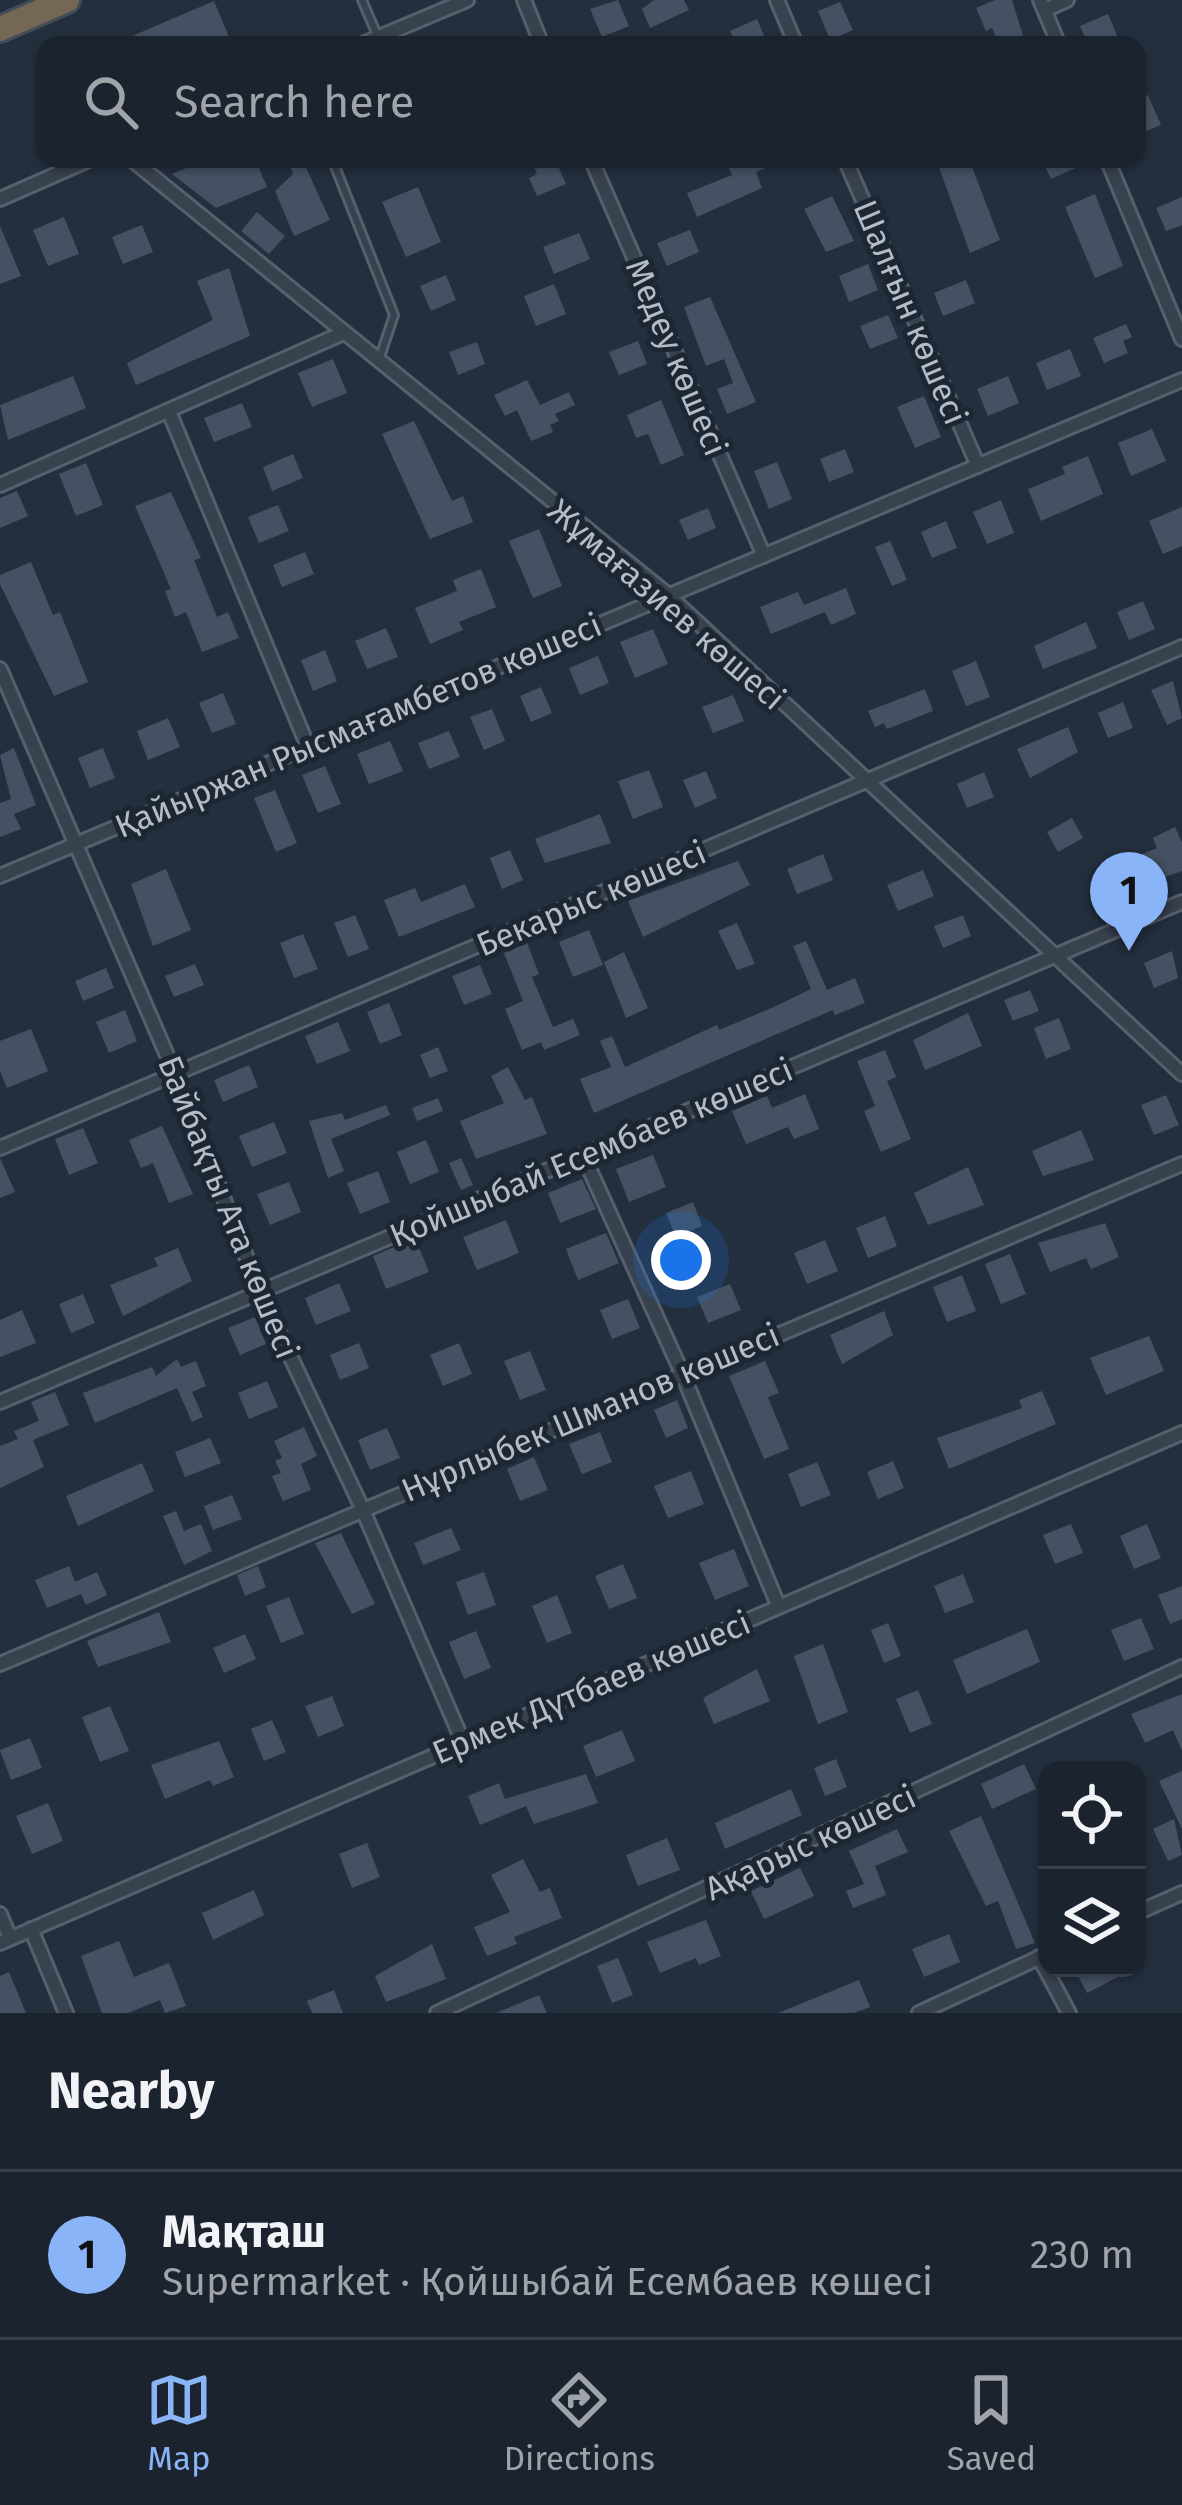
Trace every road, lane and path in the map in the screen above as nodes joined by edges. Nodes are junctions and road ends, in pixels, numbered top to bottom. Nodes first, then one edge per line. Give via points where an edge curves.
1 (67, 0) edge
2 (362, 0) edge
3 (467, 0) edge
4 (524, 0) edge
5 (777, 0) edge
6 (1067, 0) edge
7 (1042, 5) edge
8 (0, 29) edge
9 (377, 36) edge
10 (383, 36) edge
11 (538, 36) edge
12 (792, 36) edge
13 (1055, 36) edge
14 (71, 168) edge
15 (141, 168) edge
16 (336, 168) edge
17 (595, 168) edge
18 (849, 168) edge
19 (1111, 168) edge
20 (0, 199) edge
21 (341, 334) junction
22 (1182, 339) edge
23 (378, 364) junction
24 (1182, 380) edge
25 (170, 414) junction
26 (977, 466) junction
27 (0, 485) edge
28 (764, 556) junction
29 (667, 594) junction
30 (1182, 647) edge
31 (0, 669) edge
32 (308, 747) junction
33 (865, 782) junction
34 (76, 844) junction
35 (0, 876) edge
36 (1182, 902) edge
37 (1052, 955) junction
38 (1182, 1073) edge
39 (176, 1076) junction
40 (0, 1148) edge
41 (583, 1155) junction
42 (1182, 1164) edge
43 (260, 1292) junction
44 (682, 1373) junction
45 (0, 1402) edge
46 (1182, 1433) edge
47 (362, 1508) junction
48 (778, 1606) junction
49 (0, 1664) edge
50 (1182, 1667) edge
51 (463, 1742) junction
52 (1182, 1894) edge
53 (1146, 1909) edge
54 (0, 1914) edge
55 (31, 1929) junction
56 (5, 1941) edge
57 (1038, 1957) edge
58 (1053, 1977) edge
59 (66, 2013) edge
60 (437, 2013) edge
61 (919, 2013) edge
62 (1069, 2013) edge

1 - 8 highway
2 - 9 lane
3 - 10 street
4 - 11 street
5 - 12 street
6 - 7 street
7 - 13 street
14 - 20 street
15 - 21 street, Жұмағазиев көшесі
16 - 23 lane via 394,315
17 - 28 street, Медеу көшесі
18 - 26 street, Шалғын көшесі
19 - 22 street
21 - 23 street, Жұмағазиев көшесі
21 - 25 street
23 - 29 street, Жұмағазиев көшесі
24 - 26 street, Қайыржан Рысмағамбетов көшесі
25 - 27 street
25 - 32 street
26 - 28 street, Қайыржан Рысмағамбетов көшесі
28 - 29 street, Қайыржан Рысмағамбетов көшесі
29 - 32 street, Қайыржан Рысмағамбетов көшесі
29 - 33 street, Жұмағазиев көшесі
30 - 33 street, Бекарыс көшесі
31 - 34 street, Байбақты Ата көшесі
32 - 34 street, Қайыржан Рысмағамбетов көшесі
33 - 37 street, Жұмағазиев көшесі
33 - 39 street, Бекарыс көшесі
34 - 35 street, Қайыржан Рысмағамбетов көшесі
34 - 39 street, Байбақты Ата көшесі
36 - 37 street, Қойшыбай Есембаев көшесі
37 - 38 street, Жұмағазиев көшесі
37 - 41 street, Қойшыбай Есембаев көшесі
39 - 40 street, Бекарыс көшесі
39 - 43 street, Байбақты Ата көшесі
41 - 43 street, Қойшыбай Есембаев көшесі
41 - 44 street
42 - 44 street, Нұрлыбек Шманов көшесі
43 - 45 street, Қойшыбай Есембаев көшесі
43 - 47 street, Байбақты Ата көшесі
44 - 47 street, Нұрлыбек Шманов көшесі
44 - 48 street
46 - 48 street, Ермек Дүтбаев көшесi
47 - 49 street, Нұрлыбек Шманов көшесі
47 - 51 street, Байбақты Ата көшесі
48 - 51 street, Ермек Дүтбаев көшесi
50 - 60 street, Ақарыс көшесi
51 - 55 street, Ермек Дүтбаев көшесi
52 - 53 street
54 - 56 street
55 - 56 street, Ермек Дүтбаев көшесi
55 - 59 street
57 - 61 street
58 - 62 street

